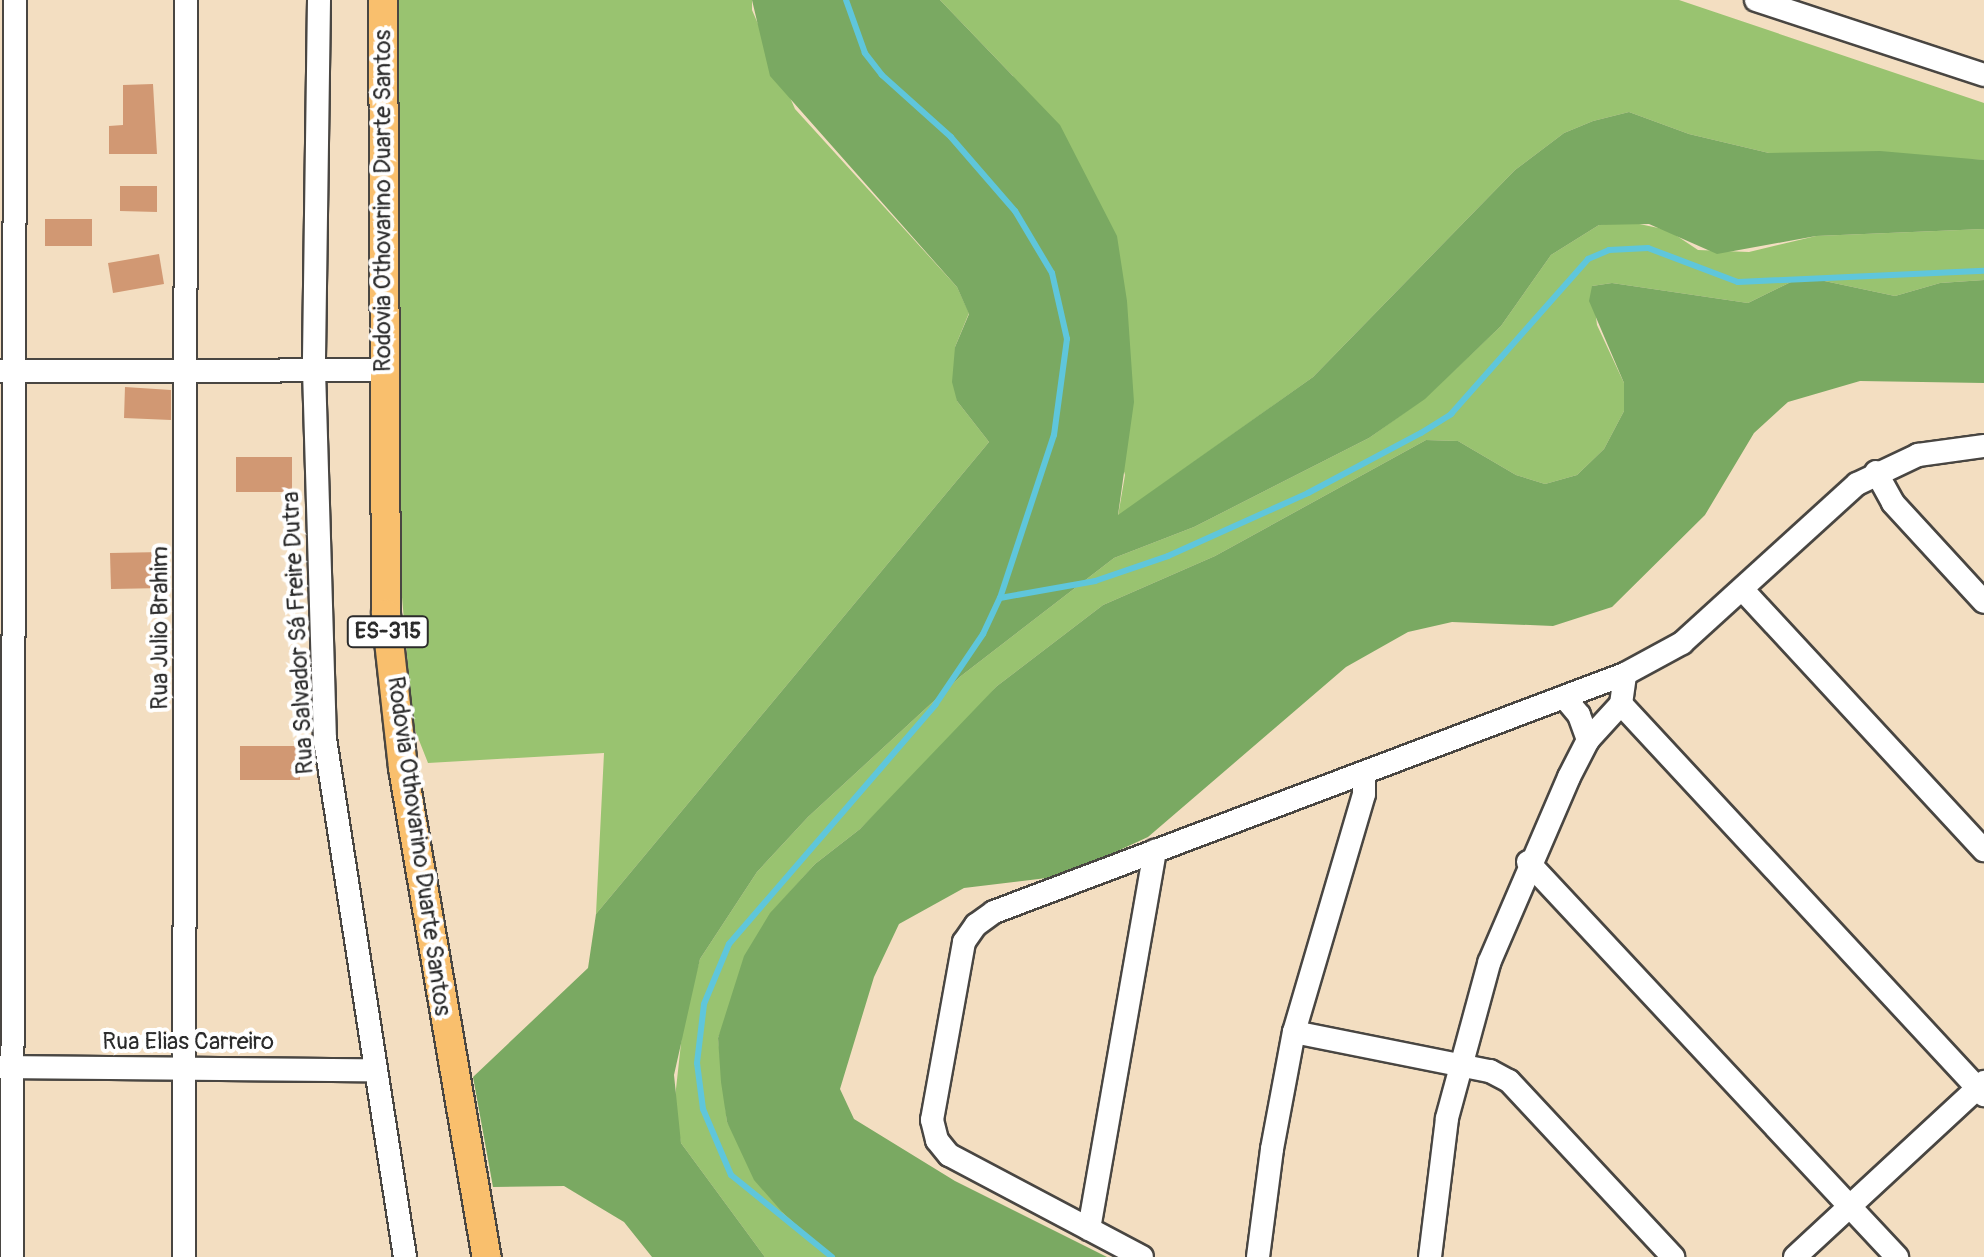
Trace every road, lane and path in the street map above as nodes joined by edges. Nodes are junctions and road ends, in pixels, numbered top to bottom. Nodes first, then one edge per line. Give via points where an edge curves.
1 (15, 0) edge
2 (186, 0) edge
3 (319, 0) edge
4 (383, 0) edge
5 (1756, 0) edge
6 (1984, 75) edge
7 (314, 370) junction
8 (383, 370) junction
9 (6, 371) edge
10 (186, 371) junction
11 (1984, 446) edge
12 (1876, 472) junction
13 (1742, 589) junction
14 (1984, 602) edge
15 (1625, 674) junction
16 (1564, 697) junction
17 (1621, 704) junction
18 (1588, 740) junction
19 (1364, 773) junction
20 (1984, 850) edge
21 (1155, 851) junction
22 (1528, 862) junction
23 (1294, 1032) junction
24 (6, 1067) edge
25 (1458, 1067) junction
26 (184, 1068) junction
27 (376, 1070) junction
28 (1982, 1089) edge
29 (1850, 1206) junction
30 (1089, 1229) junction
31 (1433, 1256) edge
32 (12, 1257) edge
33 (184, 1257) edge
34 (405, 1257) edge
35 (487, 1257) edge
36 (1142, 1257) edge
37 (1258, 1257) edge
38 (1673, 1257) edge
39 (1795, 1257) edge
40 (1897, 1257) edge

1 - 9 street
2 - 10 street, Rua Julio Brahim
3 - 7 street, Rua Salvador Sá Freire Dutra
4 - 8 main road, Rodovia Othovarino Duarte Santos / ES-315
5 - 6 street
7 - 8 street
7 - 10 street
7 - 27 street, Rua Salvador Sá Freire Dutra via 325,739
8 - 35 main road, Rodovia Othovarino Duarte Santos / ES-315 via 386,614 403,768
9 - 10 street
9 - 24 street
10 - 26 street, Rua Julio Brahim
11 - 12 street via 1929,452
12 - 13 street
12 - 14 street via 1893,503
13 - 15 street via 1682,643
13 - 20 street
15 - 16 street
15 - 17 street
16 - 18 street via 1579,715
16 - 19 street
17 - 18 street
17 - 28 street
18 - 22 street
19 - 21 street
19 - 23 street via 1364,794
21 - 30 street
21 - 30 street via 994,912 976,925 964,942 932,1120 937,1140 949,1155
22 - 25 street via 1489,963
22 - 29 street
23 - 25 street
23 - 37 street
24 - 26 street, Rua Elias Carreiro
24 - 32 street
25 - 31 street via 1438,1169
25 - 38 street via 1490,1071 1509,1081
26 - 27 street, Rua Elias Carreiro
26 - 33 street, Rua Julio Brahim
27 - 34 street, Rua Salvador Sá Freire Dutra
28 - 29 street
29 - 39 street
29 - 40 street
30 - 36 street

